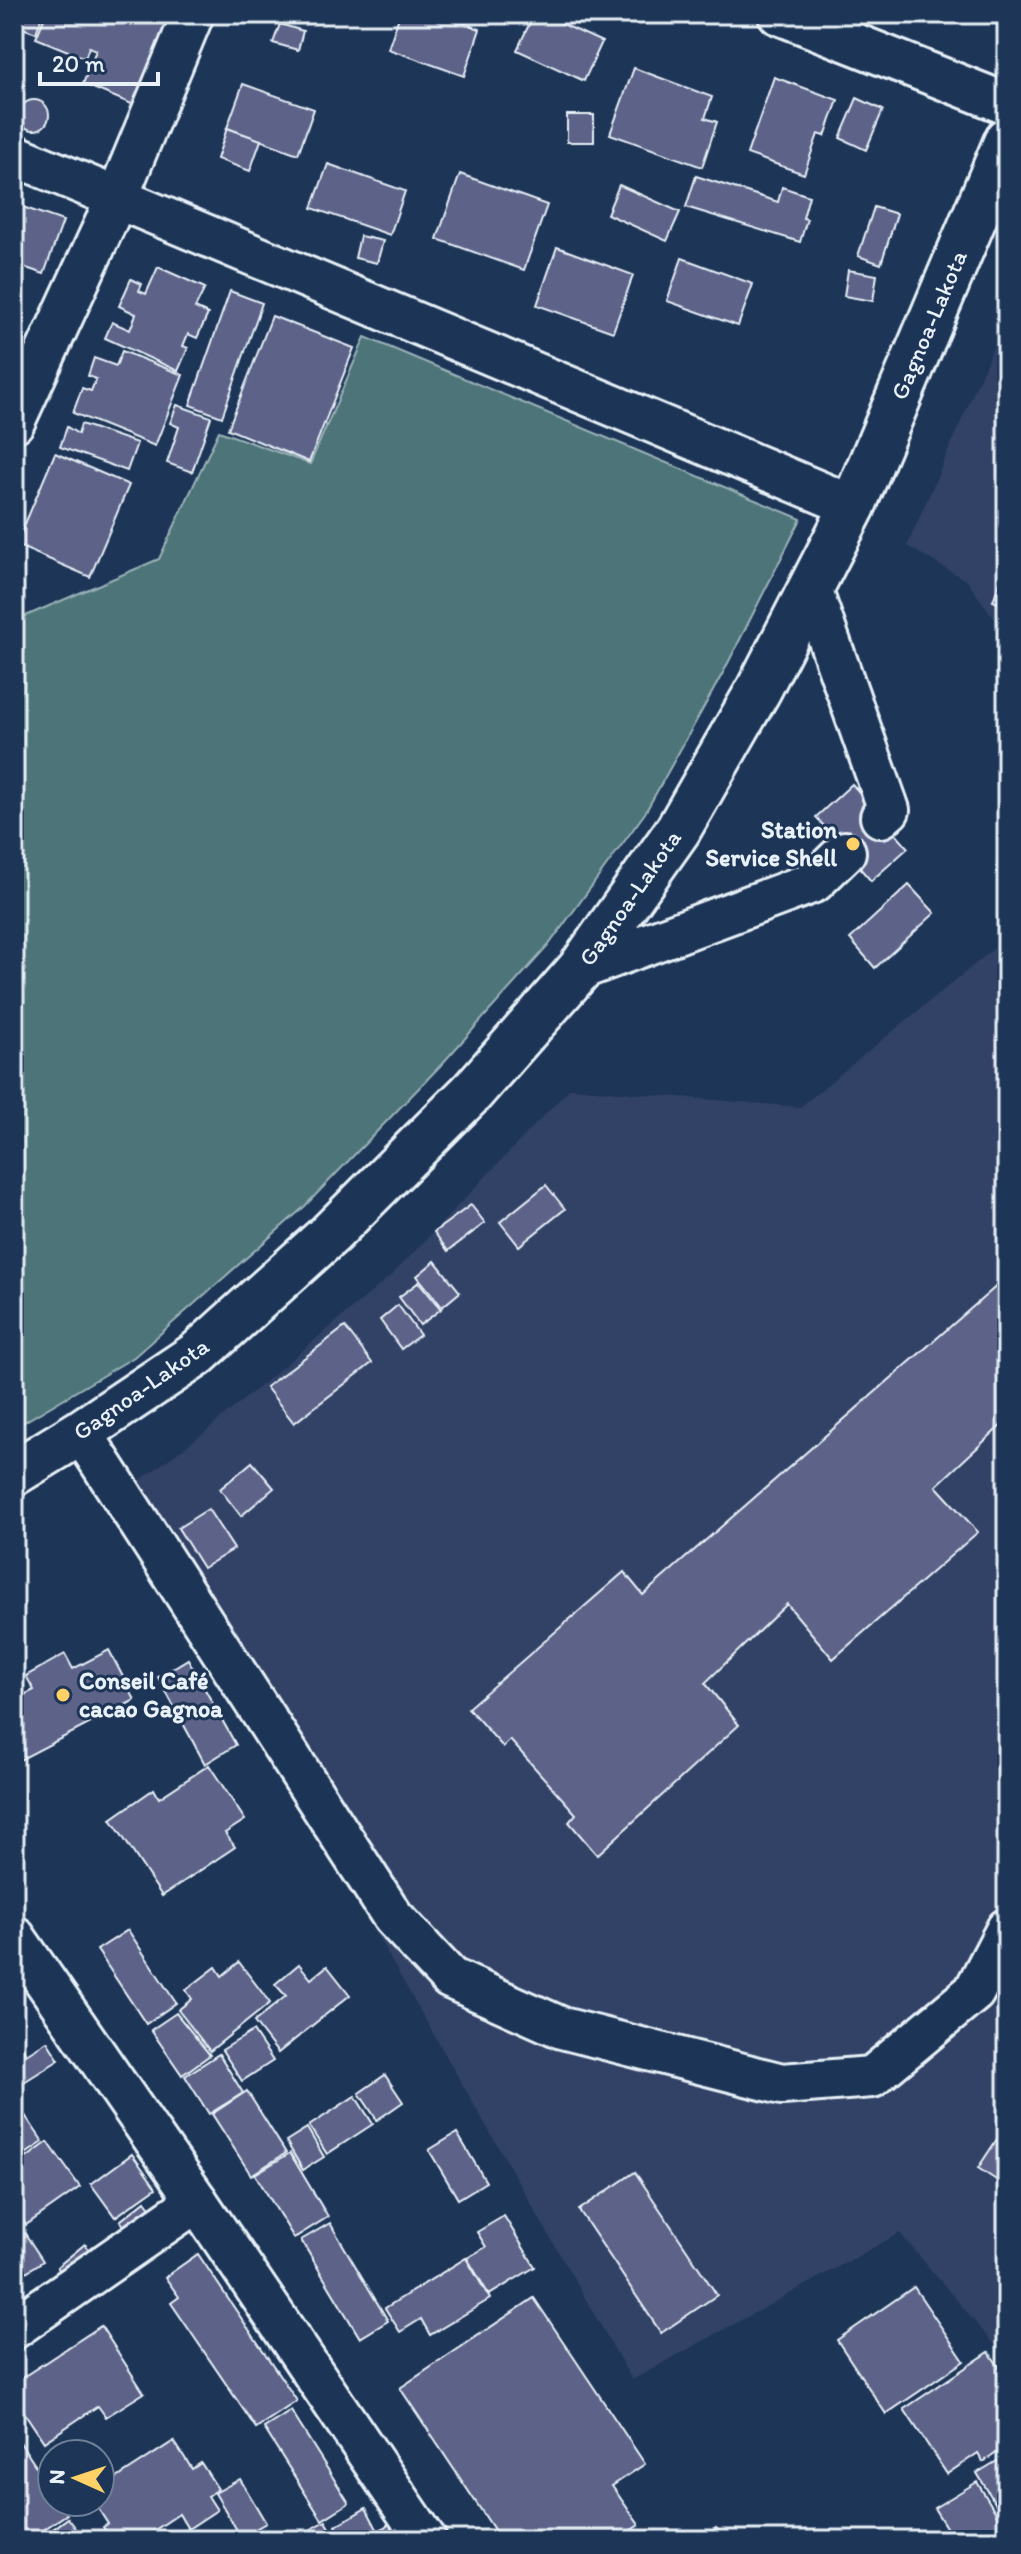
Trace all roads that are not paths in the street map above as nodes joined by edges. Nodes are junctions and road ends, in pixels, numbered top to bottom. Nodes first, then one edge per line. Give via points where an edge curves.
1 (193, 14) edge
2 (779, 14) edge
3 (1007, 104) edge
4 (1007, 140) edge
5 (14, 155) edge
6 (117, 198) junction
7 (14, 422) edge
8 (853, 506) junction
9 (811, 589) junction
10 (881, 817) dead end
11 (845, 852) dead end
12 (580, 969) junction
13 (81, 1432) junction
14 (14, 1473) edge
15 (1007, 1929) edge
16 (14, 1936) edge
17 (197, 2201) junction
18 (14, 2328) edge
19 (426, 2540) edge

1 - 6 street
2 - 3 street
4 - 8 main road, Gagnoa-Lakota
5 - 6 street
6 - 7 street
6 - 8 street
8 - 9 main road, Gagnoa-Lakota
9 - 10 street via 889,810
9 - 12 main road, Gagnoa-Lakota via 678,830
11 - 12 street via 814,882
12 - 13 main road, Gagnoa-Lakota via 472,1092 330,1234 196,1355
13 - 14 main road, Gagnoa-Lakota
13 - 15 street via 393,1917 450,1978 562,2028 782,2084 872,2077 974,1992
16 - 17 street
17 - 18 street
17 - 19 street

